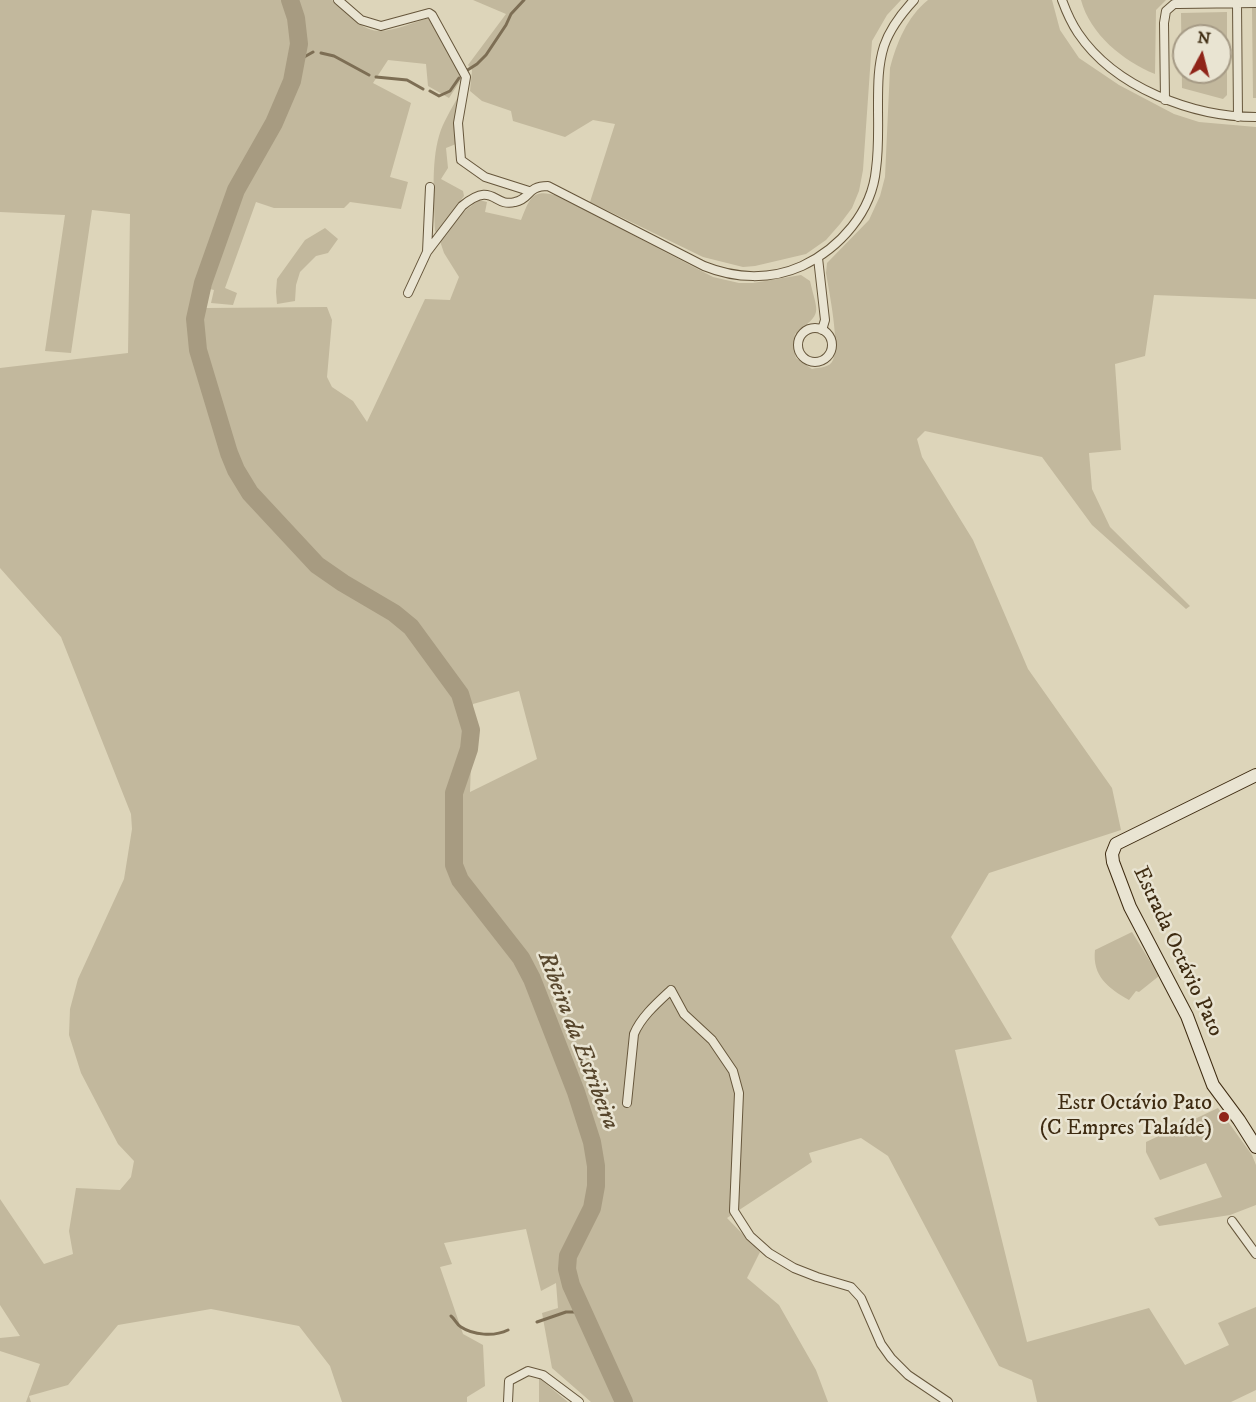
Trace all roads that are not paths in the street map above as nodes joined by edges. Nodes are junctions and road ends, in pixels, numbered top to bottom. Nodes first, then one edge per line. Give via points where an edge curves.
1 (338, 0) edge
2 (914, 0) edge
3 (1062, 0) edge
4 (1237, 3) junction
5 (1256, 3) edge
6 (1165, 100) junction
7 (1238, 117) junction
8 (1256, 117) edge
9 (430, 187) dead end
10 (529, 191) junction
11 (427, 252) junction
12 (818, 258) junction
13 (408, 293) dead end
14 (822, 330) junction
15 (1256, 775) edge
16 (627, 1103) dead end
17 (1256, 1147) edge
18 (1232, 1221) dead end
19 (1256, 1254) edge
20 (508, 1402) edge
21 (579, 1402) edge
22 (948, 1402) edge

1 - 10 street via 361,20 381,26 432,15 466,77 458,123 461,160 485,177
2 - 12 street via 898,17 885,45 879,71 876,169 868,198 845,236
3 - 6 street via 1077,32 1097,55 1122,76
4 - 5 street
4 - 6 street via 1174,4 1166,11
4 - 7 street
6 - 7 street
7 - 8 street
9 - 11 street
10 - 11 street via 523,200 510,204 483,194 469,200
10 - 12 street via 548,186 710,269 739,276 788,272
11 - 13 street
12 - 14 street via 825,320
14 - 14 street via 813,328 800,337 798,347 807,360 823,359 830,350 830,339
15 - 17 street, Estrada Octávio Pato via 1116,844 1112,854 1130,908 1187,1016 1212,1085
16 - 22 street via 634,1034 671,990 684,1014 712,1040 733,1071 740,1093 734,1211 750,1236 794,1268 851,1287 861,1298 891,1358 908,1375
18 - 19 street
20 - 21 street via 509,1381 528,1371 543,1375

